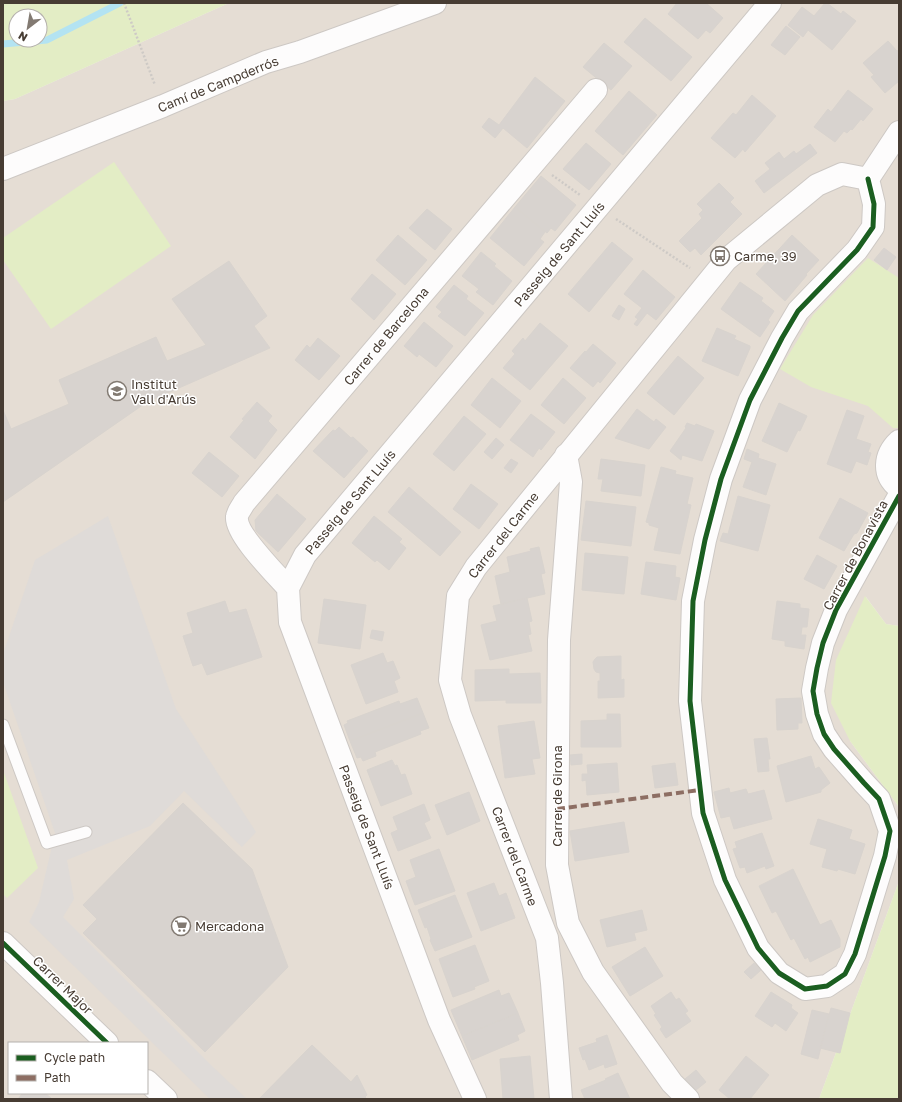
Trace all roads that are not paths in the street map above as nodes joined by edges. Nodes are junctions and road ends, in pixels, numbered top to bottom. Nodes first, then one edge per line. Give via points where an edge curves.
1 (434, 3) edge
2 (770, 3) edge
3 (596, 90) dead end
4 (899, 132) edge
5 (3, 170) edge
6 (868, 179) junction
7 (899, 441) edge
8 (566, 456) junction
9 (899, 488) edge
10 (899, 496) edge
11 (288, 588) junction
12 (3, 726) edge
13 (86, 832) dead end
14 (3, 943) edge
15 (106, 1042) edge
16 (148, 1082) edge
17 (166, 1099) edge
18 (475, 1099) edge
19 (561, 1099) edge
20 (688, 1099) edge

1 - 5 street, Camí de Campderrós via 266,62
2 - 11 street, Passeig de Sant Lluís via 306,555
3 - 11 street, Carrer de Barcelona via 244,503 237,517 240,530
4 - 6 street
6 - 8 street, Carrer del Carme via 842,174 816,185 726,260
6 - 10 street, Carrer de Bonavista via 874,204 873,227 856,250 798,312 750,400 721,479 693,601 690,701 703,813 725,880 758,948 779,973 805,988 826,986 845,974 855,954 885,856 890,831 879,799 834,749 824,734 813,691 823,643 836,610
7 - 9 street via 889,452 886,461 890,478
8 - 19 street, Carrer del Carme via 476,566 458,596 450,680 460,715 547,938
8 - 20 street, Carrer de Girona via 571,482 559,640 557,865 568,923 593,972 672,1083
11 - 18 street, Passeig de Sant Lluís via 290,622 439,1020
12 - 13 lane via 47,843
14 - 15 street, Carrer Major
16 - 17 street

